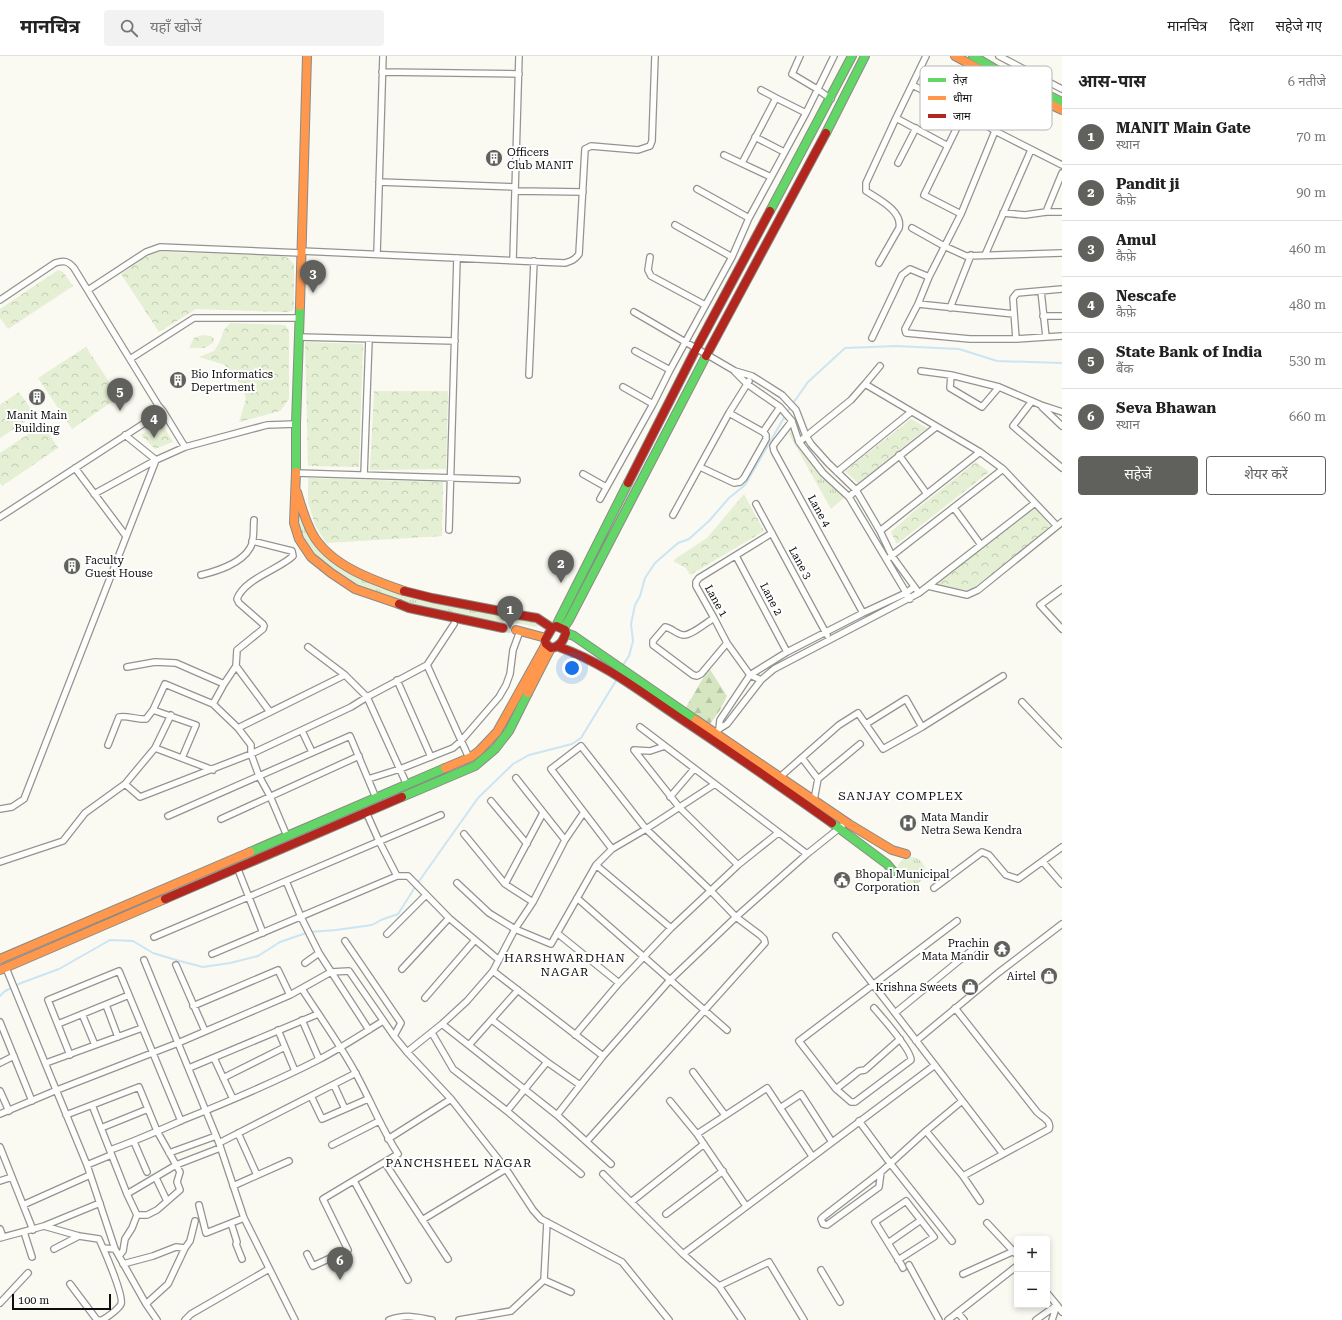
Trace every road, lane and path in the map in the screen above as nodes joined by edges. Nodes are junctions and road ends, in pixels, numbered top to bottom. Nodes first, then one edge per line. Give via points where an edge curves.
1 (307, 56) edge
2 (383, 56) edge
3 (519, 56) edge
4 (655, 56) edge
5 (800, 56) edge
6 (834, 56) edge
7 (852, 56) edge
8 (865, 56) edge
9 (926, 56) edge
10 (955, 56) edge
11 (973, 56) edge
12 (999, 56) edge
13 (921, 66) edge
14 (977, 66) edge
15 (988, 66) edge
16 (1018, 66) edge
17 (920, 68) edge
18 (382, 72) junction
19 (519, 74) junction
20 (1052, 84) edge
21 (912, 85) junction
22 (817, 89) junction
23 (920, 89) edge
24 (1062, 89) edge
25 (761, 90) dead end
26 (776, 98) junction
27 (1052, 98) edge
28 (831, 99) junction
29 (1062, 102) edge
30 (1052, 104) edge
31 (1062, 110) edge
32 (806, 113) junction
33 (896, 118) junction
34 (916, 128) junction
35 (956, 130) edge
36 (996, 131) joint
37 (756, 137) junction
38 (948, 146) junction
39 (1031, 150) junction
40 (784, 152) junction
41 (724, 155) dead end
42 (742, 163) junction
43 (898, 163) dead end
44 (1062, 165) edge
45 (1062, 173) edge
46 (771, 177) junction
47 (379, 182) junction
48 (515, 189) junction
49 (697, 189) dead end
50 (582, 192) junction
51 (1046, 212) junction
52 (1062, 212) edge
53 (1003, 213) junction
54 (961, 214) junction
55 (749, 218) junction
56 (675, 225) dead end
57 (912, 228) dead end
58 (944, 246) junction
59 (301, 252) junction
60 (1062, 253) edge
61 (377, 254) junction
62 (972, 255) junction
63 (985, 255) junction
64 (732, 256) junction
65 (650, 257) dead end
66 (457, 258) junction
67 (513, 260) junction
68 (534, 261) junction
69 (879, 263) dead end
70 (929, 277) junction
71 (1062, 289) edge
72 (88, 290) junction
73 (1041, 291) junction
74 (0, 300) edge
75 (918, 304) junction
76 (705, 305) junction
77 (950, 308) junction
78 (634, 312) dead end
79 (1014, 314) junction
80 (1043, 316) junction
81 (1062, 316) edge
82 (299, 318) junction
83 (1062, 336) edge
84 (298, 337) junction
85 (1046, 337) junction
86 (872, 338) dead end
87 (369, 339) junction
88 (1016, 339) junction
89 (455, 341) junction
90 (686, 342) junction
91 (696, 349) junction
92 (635, 351) dead end
93 (707, 355) junction
94 (130, 359) junction
95 (880, 366) dead end
96 (670, 370) junction
97 (735, 371) junction
98 (921, 371) dead end
99 (951, 374) junction
100 (529, 375) dead end
101 (752, 376) junction
102 (747, 384) junction
103 (865, 384) junction
104 (623, 387) dead end
105 (999, 387) junction
106 (1032, 400) junction
107 (653, 404) junction
108 (1041, 406) junction
109 (781, 408) junction
110 (163, 411) junction
111 (911, 412) junction
112 (1062, 412) edge
113 (729, 413) junction
114 (790, 419) junction
115 (296, 424) junction
116 (1062, 426) edge
117 (936, 427) junction
118 (763, 432) junction
119 (126, 435) junction
120 (806, 436) junction
121 (799, 442) junction
122 (185, 447) junction
123 (980, 452) junction
124 (899, 456) junction
125 (156, 460) junction
126 (700, 467) junction
127 (75, 468) junction
128 (1062, 468) edge
129 (1003, 469) junction
130 (837, 472) junction
131 (296, 473) junction
132 (583, 474) dead end
133 (364, 475) junction
134 (451, 478) junction
135 (517, 480) dead end
136 (606, 487) junction
137 (296, 488) junction
138 (856, 490) junction
139 (94, 494) junction
140 (927, 494) junction
141 (849, 497) junction
142 (600, 499) dead end
143 (1035, 503) junction
144 (756, 504) dead end
145 (954, 508) junction
146 (674, 515) dead end
147 (0, 517) edge
148 (254, 520) dead end
149 (1062, 522) edge
150 (1057, 526) junction
151 (449, 530) dead end
152 (880, 532) junction
153 (772, 533) junction
154 (126, 536) junction
155 (252, 541) junction
156 (981, 545) junction
157 (736, 556) junction
158 (892, 556) junction
159 (887, 560) junction
160 (201, 575) dead end
161 (928, 586) junction
162 (914, 587) junction
163 (1062, 589) edge
164 (906, 593) junction
165 (919, 593) junction
166 (910, 599) junction
167 (505, 612) tunnel mouth
168 (863, 613) junction
169 (519, 615) tunnel mouth
170 (714, 618) junction
171 (454, 624) dead end
172 (503, 628) tunnel mouth
173 (559, 629) junction
174 (1062, 629) edge
175 (518, 630) joint
176 (826, 632) junction
177 (830, 640) junction
178 (727, 643) junction
179 (551, 644) junction
180 (308, 647) dead end
181 (787, 652) junction
182 (427, 665) junction
183 (236, 666) junction
184 (127, 667) dead end
185 (612, 668) junction
186 (345, 675) junction
187 (750, 675) junction
188 (1003, 676) dead end
189 (397, 680) junction
190 (761, 680) junction
191 (224, 684) junction
192 (367, 697) junction
193 (1022, 702) dead end
194 (213, 704) junction
195 (153, 710) junction
196 (270, 712) junction
197 (171, 715) junction
198 (866, 724) junction
199 (640, 727) dead end
200 (922, 727) junction
201 (238, 728) junction
202 (302, 731) junction
203 (716, 734) junction
204 (461, 742) junction
205 (860, 744) dead end
206 (1062, 744) edge
207 (108, 745) dead end
208 (665, 746) junction
209 (155, 748) junction
210 (312, 752) junction
211 (251, 754) junction
212 (359, 756) junction
213 (431, 757) junction
214 (182, 758) junction
215 (469, 758) junction
216 (802, 758) junction
217 (400, 769) junction
218 (694, 769) junction
219 (213, 770) junction
220 (259, 776) junction
221 (780, 777) junction
222 (516, 778) dead end
223 (368, 779) junction
224 (818, 779) junction
225 (126, 784) junction
226 (715, 784) junction
227 (408, 785) junction
228 (270, 796) junction
229 (670, 796) junction
230 (376, 798) junction
231 (814, 800) junction
232 (491, 801) dead end
233 (679, 807) junction
234 (0, 809) edge
235 (366, 812) junction
236 (584, 812) junction
237 (543, 813) junction
238 (441, 815) dead end
239 (168, 816) dead end
240 (221, 819) dead end
241 (847, 822) junction
242 (646, 829) junction
243 (840, 829) junction
244 (778, 833) junction
245 (464, 834) dead end
246 (287, 836) junction
247 (565, 840) junction
248 (379, 841) junction
249 (527, 844) junction
250 (1062, 847) edge
251 (612, 849) junction
252 (807, 854) junction
253 (906, 854) dead end
254 (0, 862) edge
255 (1043, 862) junction
256 (596, 865) junction
257 (738, 865) junction
258 (237, 868) junction
259 (893, 871) dead end
260 (397, 876) junction
261 (286, 881) junction
262 (457, 882) dead end
263 (505, 884) junction
264 (1062, 884) edge
265 (934, 888) dead end
266 (711, 891) junction
267 (425, 894) junction
268 (249, 897) junction
269 (577, 898) junction
270 (533, 902) junction
271 (301, 917) junction
272 (449, 918) junction
273 (736, 918) junction
274 (957, 921) dead end
275 (1062, 924) edge
276 (671, 928) junction
277 (515, 929) junction
278 (264, 933) junction
279 (557, 933) junction
280 (387, 934) dead end
281 (836, 936) dead end
282 (154, 937) dead end
283 (475, 940) junction
284 (345, 941) dead end
285 (977, 946) dead end
286 (319, 953) junction
287 (212, 954) dead end
288 (644, 957) junction
289 (0, 960) edge
290 (144, 960) dead end
291 (499, 960) junction
292 (304, 963) dead end
293 (176, 965) dead end
294 (3, 969) edge
295 (402, 969) dead end
296 (493, 971) junction
297 (331, 972) junction
298 (670, 980) junction
299 (619, 983) junction
300 (873, 985) junction
301 (302, 989) junction
302 (518, 990) junction
303 (129, 995) junction
304 (290, 995) junction
305 (425, 998) dead end
306 (106, 1005) junction
307 (193, 1006) junction
308 (874, 1008) dead end
309 (955, 1008) junction
310 (704, 1010) junction
311 (895, 1013) junction
312 (82, 1014) junction
313 (318, 1014) junction
314 (302, 1020) junction
315 (492, 1020) junction
316 (383, 1021) junction
317 (0, 1022) edge
318 (58, 1024) junction
319 (442, 1024) junction
320 (142, 1028) junction
321 (278, 1030) junction
322 (369, 1030) junction
323 (727, 1030) dead end
324 (205, 1031) junction
325 (432, 1033) junction
326 (574, 1035) junction
327 (394, 1036) junction
328 (118, 1037) junction
329 (900, 1039) junction
330 (916, 1041) junction
331 (178, 1043) junction
332 (95, 1045) junction
333 (469, 1045) junction
334 (285, 1047) junction
335 (341, 1047) junction
336 (407, 1052) junction
337 (153, 1053) junction
338 (70, 1054) junction
339 (14, 1056) junction
340 (603, 1056) junction
341 (214, 1058) junction
342 (319, 1060) junction
343 (547, 1062) junction
344 (0, 1063) edge
345 (46, 1063) junction
346 (935, 1065) junction
347 (189, 1068) junction
348 (295, 1071) junction
349 (692, 1072) dead end
350 (356, 1073) junction
351 (223, 1078) junction
352 (334, 1085) junction
353 (580, 1085) junction
354 (57, 1090) junction
355 (526, 1090) junction
356 (836, 1090) junction
357 (0, 1091) edge
358 (311, 1096) junction
359 (233, 1099) junction
360 (368, 1099) junction
361 (451, 1099) junction
362 (32, 1101) junction
363 (670, 1101) dead end
364 (962, 1101) junction
365 (92, 1106) junction
366 (780, 1108) junction
367 (148, 1109) junction
368 (345, 1109) junction
369 (9, 1111) junction
370 (206, 1111) junction
371 (507, 1111) junction
372 (0, 1114) edge
373 (66, 1115) junction
374 (557, 1115) junction
375 (725, 1115) junction
376 (181, 1121) junction
377 (378, 1121) junction
378 (859, 1121) junction
379 (101, 1128) junction
380 (157, 1131) junction
381 (926, 1131) junction
382 (238, 1133) junction
383 (697, 1134) junction
384 (216, 1136) junction
385 (388, 1139) junction
386 (587, 1141) junction
387 (134, 1142) junction
388 (832, 1142) junction
389 (704, 1144) junction
390 (219, 1145) junction
391 (332, 1145) dead end
392 (0, 1147) edge
393 (110, 1153) junction
394 (169, 1153) junction
395 (1003, 1154) junction
396 (812, 1156) junction
397 (289, 1161) dead end
398 (384, 1163) junction
399 (611, 1164) dead end
400 (890, 1164) junction
401 (87, 1165) junction
402 (176, 1165) junction
403 (506, 1169) junction
404 (722, 1171) junction
405 (146, 1172) dead end
406 (881, 1172) junction
407 (581, 1174) dead end
408 (603, 1174) dead end
409 (90, 1175) junction
410 (257, 1175) junction
411 (963, 1176) junction
412 (12, 1177) junction
413 (156, 1178) junction
414 (354, 1180) junction
415 (0, 1181) edge
416 (233, 1186) junction
417 (127, 1194) junction
418 (167, 1201) junction
419 (980, 1201) dead end
420 (631, 1202) junction
421 (100, 1203) junction
422 (23, 1205) junction
423 (199, 1205) dead end
424 (746, 1206) junction
425 (666, 1214) dead end
426 (137, 1215) junction
427 (244, 1218) junction
428 (422, 1220) junction
429 (921, 1220) junction
430 (195, 1221) dead end
431 (547, 1222) junction
432 (987, 1223) dead end
433 (231, 1224) junction
434 (44, 1226) junction
435 (0, 1229) edge
436 (33, 1230) junction
437 (24, 1232) junction
438 (79, 1236) junction
439 (2, 1238) edge
440 (952, 1241) dead end
441 (888, 1243) junction
442 (104, 1248) junction
443 (185, 1248) junction
444 (54, 1249) dead end
445 (115, 1249) junction
446 (1014, 1251) edge
447 (307, 1254) dead end
448 (683, 1254) junction
449 (1014, 1254) edge
450 (119, 1256) junction
451 (32, 1257) dead end
452 (242, 1259) dead end
453 (448, 1259) dead end
454 (898, 1260) junction
455 (122, 1264) junction
456 (909, 1265) dead end
457 (903, 1268) dead end
458 (1014, 1268) edge
459 (269, 1269) junction
460 (821, 1270) dead end
461 (28, 1273) dead end
462 (963, 1274) dead end
463 (408, 1280) dead end
464 (544, 1280) junction
465 (70, 1284) dead end
466 (718, 1286) junction
467 (571, 1292) dead end
468 (1050, 1297) edge
469 (840, 1302) dead end
470 (0, 1303) edge
471 (146, 1304) junction
472 (1056, 1305) junction
473 (1062, 1312) edge
474 (958, 1313) junction
475 (100, 1320) edge
476 (157, 1320) edge
477 (186, 1320) edge
478 (295, 1320) edge
479 (389, 1320) edge
480 (432, 1320) edge
481 (459, 1320) edge
482 (669, 1320) edge
483 (742, 1320) edge
484 (804, 1320) edge
485 (939, 1320) edge
486 (948, 1320) edge
487 (964, 1320) edge
488 (1036, 1320) edge
489 (1052, 1320) edge

1 - 59 main road
2 - 18 street
3 - 19 street
4 - 50 street via 650,146 638,150 591,146 585,149
5 - 22 street via 792,74
6 - 22 street
7 - 28 main road
8 - 93 main road via 842,104
9 - 13 street
10 - 14 main road
11 - 15 main road
12 - 16 street
17 - 21 street
18 - 19 street
18 - 47 street
19 - 48 street
20 - 24 street
21 - 23 street
21 - 33 street
22 - 28 street
22 - 32 street
25 - 26 street
26 - 32 street
26 - 37 street
27 - 29 main road
28 - 91 main road
30 - 31 main road
32 - 40 street
33 - 34 street
33 - 69 street via 866,183 866,191 894,211 900,222
34 - 38 street
34 - 43 street
35 - 38 street
36 - 39 street
36 - 54 street
37 - 40 street
37 - 42 street
38 - 54 street via 924,195
39 - 44 street
39 - 53 street
40 - 46 street
41 - 42 street
42 - 46 street
45 - 51 street
46 - 55 street
47 - 48 street
47 - 61 street
48 - 50 street
48 - 67 street
49 - 55 street
50 - 68 street via 577,258 565,263
51 - 52 street
51 - 53 street via 1025,215
53 - 63 street
54 - 58 street
55 - 64 street
56 - 64 street
57 - 58 street
58 - 62 street via 966,256
58 - 70 street
59 - 61 street
59 - 72 street via 160,247 146,252
59 - 82 main road
60 - 63 street
61 - 66 street
62 - 63 street
62 - 77 street
64 - 76 street
65 - 76 street via 648,270 651,276
66 - 67 street
66 - 89 street
67 - 68 street
68 - 100 street
70 - 75 street
70 - 86 street via 910,269 902,275
71 - 73 street
72 - 74 street via 74,268 62,261
72 - 94 street
73 - 79 street via 1017,293 1013,298
73 - 80 street
75 - 77 street
75 - 88 street via 905,329 906,333 970,339
76 - 90 street
77 - 79 street
78 - 90 street
79 - 88 street
80 - 81 street
80 - 85 street
82 - 84 main road
82 - 94 street via 194,318
83 - 85 street
84 - 87 street
84 - 115 main road
85 - 88 street
87 - 89 street
87 - 133 street
89 - 134 street
90 - 91 street
90 - 96 street
91 - 93 street
91 - 173 main road
92 - 96 street
93 - 97 street
93 - 173 main road via 569,620
94 - 110 street
95 - 103 street
96 - 107 street
97 - 101 street
97 - 102 street
98 - 99 street
99 - 105 street
99 - 105 street via 950,388 982,407
101 - 102 street
101 - 120 street via 789,402 796,410
102 - 109 street
102 - 113 street
103 - 111 street
103 - 120 street via 851,400
104 - 107 street
105 - 106 street
106 - 108 street
106 - 128 street via 1014,426
107 - 136 street
108 - 112 street
108 - 116 street
109 - 114 street
109 - 118 street
110 - 119 street
110 - 122 street
111 - 117 street
111 - 130 street
113 - 118 street
113 - 126 street
114 - 121 street
114 - 168 street, Lane 4 via 773,446 774,451
115 - 122 street via 267,425
115 - 131 main road
117 - 123 street
117 - 124 street
118 - 126 street via 766,439 740,482 734,483
119 - 125 street
119 - 127 street
120 - 121 street
120 - 130 street
121 - 141 street via 823,473
122 - 125 street
123 - 129 street
123 - 140 street
124 - 138 street
124 - 140 street
125 - 139 street
125 - 154 street
126 - 146 street
127 - 139 street
127 - 147 street
129 - 143 street
129 - 145 street
130 - 138 street
131 - 133 street
131 - 137 main road
132 - 136 street
133 - 134 street
134 - 135 street
134 - 151 street
136 - 142 street
137 - 167 main road via 309,528 320,545 358,574 407,592
137 - 172 main road via 294,523 299,539 311,557 331,573 355,589 409,608
138 - 141 street
138 - 152 street
139 - 154 street
140 - 152 street
141 - 159 street
143 - 150 street
143 - 156 street
144 - 153 street, Lane 3
145 - 156 street
145 - 158 street
148 - 155 street
149 - 150 street
150 - 161 street via 972,594
152 - 158 street
153 - 157 street, Lane 1
153 - 176 street, Lane 3
154 - 234 street via 24,799 12,807
155 - 160 street via 251,548 237,561 222,569
155 - 183 street via 292,551 293,556 251,583 238,595 239,603 264,626 237,650
156 - 161 street
157 - 170 street, Lane 1 via 696,582
157 - 181 street, Lane 2
158 - 159 street
158 - 162 street
159 - 164 street
161 - 165 street
162 - 164 street
162 - 165 street
163 - 174 street via 1040,605
164 - 166 street
164 - 168 street
165 - 166 street
166 - 177 street
168 - 176 street
169 - 173 main road via 537,618
170 - 178 street, Lane 1
170 - 178 street via 685,635 665,627 653,645 697,676
171 - 182 street
173 - 179 main road
173 - 179 main road via 562,643
173 - 185 main road via 574,636
175 - 179 main road
175 - 204 street via 506,685 499,698
176 - 177 street, Lane 3
176 - 181 street
177 - 190 street via 774,669
178 - 187 street, Lane 1
179 - 185 main road
179 - 215 main road via 497,732
179 - 235 main road via 509,731 495,749 475,766
180 - 186 street
181 - 187 street
182 - 189 street
182 - 204 street
183 - 191 street
183 - 196 street
184 - 191 street via 156,662 176,663
185 - 203 main road
186 - 192 street
186 - 196 street
187 - 190 street, Lane 1
187 - 203 street via 720,720
188 - 200 street
189 - 192 street
189 - 213 street
190 - 203 street via 727,724
191 - 194 street
192 - 202 street
192 - 217 street
193 - 206 street
194 - 195 street via 165,684
194 - 201 street
195 - 197 street
195 - 207 street via 146,719 120,716
196 - 201 street
197 - 209 street
197 - 214 street via 196,725
198 - 200 street via 883,749
198 - 200 street via 906,699
198 - 216 street via 858,713 839,725
199 - 208 street
201 - 211 street via 251,745
202 - 210 street
202 - 211 street
203 - 221 main road
203 - 243 main road
204 - 213 street
204 - 215 street
205 - 224 street
208 - 218 street
208 - 229 street via 650,751 634,750
209 - 214 street
209 - 225 street
210 - 212 street via 350,736
210 - 220 street
211 - 219 street
211 - 220 street
212 - 223 street
212 - 228 street
213 - 217 street
214 - 219 street
215 - 227 main road
216 - 221 street
216 - 224 street
217 - 223 street
217 - 227 street
218 - 226 street
218 - 229 street
219 - 225 street via 140,798
220 - 228 street
220 - 239 street
221 - 231 main road
222 - 237 street
223 - 230 street
224 - 231 street
225 - 254 street via 85,812 63,842
226 - 233 street
226 - 244 street
227 - 230 main road
228 - 240 street
228 - 246 street
229 - 233 street
230 - 246 main road
231 - 241 main road
232 - 249 street
233 - 242 street
233 - 257 street
235 - 248 street
235 - 258 main road
236 - 242 street via 551,769 581,746
236 - 247 street
236 - 251 street
237 - 247 street
237 - 249 street
238 - 248 street
241 - 243 street
241 - 253 main road via 892,850
242 - 251 street
242 - 266 street
243 - 252 street
243 - 259 main road
244 - 252 street
244 - 257 street
245 - 263 street
246 - 289 main road
247 - 270 street
248 - 260 street
248 - 261 street
249 - 263 street
250 - 255 street
251 - 256 street
252 - 273 street
255 - 264 street
255 - 265 street via 1018,878 1006,875 989,855 982,852
256 - 269 street
256 - 276 street
257 - 266 street
258 - 268 street
258 - 294 main road
260 - 267 street via 408,876
260 - 271 street
261 - 268 street
261 - 271 street
262 - 277 street via 489,913
263 - 270 street
266 - 273 street
266 - 276 street
267 - 272 street
267 - 280 street
268 - 278 street
268 - 282 street
269 - 279 street
269 - 288 street
270 - 277 street
271 - 278 street
271 - 286 street
272 - 283 street
272 - 295 street
273 - 298 street
273 - 310 street via 760,935 765,943
274 - 300 street
275 - 309 street
276 - 288 street
277 - 279 street via 551,944
277 - 291 street
278 - 287 street
279 - 299 street
281 - 300 street
283 - 291 street
283 - 305 street
284 - 327 street via 401,1023
285 - 311 street
286 - 292 street
286 - 297 street
288 - 298 street
288 - 299 street
290 - 331 street
291 - 296 street
293 - 307 street
294 - 345 street
296 - 302 street
296 - 319 street via 467,1001
297 - 301 street
297 - 316 street via 349,971
297 - 322 street
298 - 310 street
298 - 340 street
299 - 326 street
300 - 311 street
300 - 356 street via 799,1041
301 - 304 street
301 - 313 street
302 - 315 street
302 - 326 street
303 - 306 street
303 - 318 street via 119,971 48,1000
303 - 320 street
304 - 307 street via 278,970
304 - 324 street
306 - 312 street
306 - 328 street
307 - 324 street
308 - 329 street
309 - 330 street
309 - 395 street via 1037,1112 1049,1122 1049,1129
310 - 323 street
310 - 386 street
311 - 330 street
312 - 318 street
312 - 332 street
313 - 314 street
313 - 335 street
314 - 321 street
314 - 342 street
315 - 333 street
315 - 343 street
316 - 322 street
316 - 327 street
317 - 339 street
318 - 338 street
319 - 325 street
319 - 333 street
320 - 328 street
320 - 337 street
321 - 334 street
321 - 341 street
322 - 335 street
324 - 331 street
325 - 336 street
325 - 371 street via 453,1069
326 - 340 street
327 - 336 street
328 - 332 street
329 - 356 street via 865,1070 859,1071
329 - 356 street via 911,1055 911,1060 855,1102 851,1102
330 - 346 street
331 - 337 street
331 - 347 street
332 - 338 street
333 - 355 street
334 - 348 street
334 - 351 street
335 - 342 street
335 - 350 street
336 - 361 street
337 - 354 street
337 - 376 street
338 - 345 street
339 - 344 street
339 - 362 street
340 - 353 street
341 - 347 street
341 - 351 street
342 - 348 street
343 - 353 street
343 - 355 street
345 - 354 street
346 - 364 street
346 - 378 street
347 - 370 street
348 - 359 street
349 - 375 street
350 - 352 street
350 - 360 street
351 - 359 street
352 - 358 street
352 - 368 street
353 - 374 street
354 - 362 street
354 - 373 street
355 - 371 street
355 - 374 street
357 - 369 street
358 - 368 street via 322,1119
358 - 382 street
359 - 370 street
360 - 368 street
360 - 377 street
361 - 385 street
361 - 403 street
362 - 369 street
363 - 383 street
364 - 381 street
364 - 395 street
365 - 367 street via 139,1087
365 - 373 street
365 - 379 street
366 - 375 street via 767,1088
366 - 388 street via 801,1094
366 - 396 street
367 - 379 street
367 - 380 street
369 - 372 street
370 - 376 street
370 - 384 street
371 - 407 street
373 - 401 street
374 - 386 street
375 - 383 street
376 - 380 street
377 - 385 street
377 - 391 street
378 - 388 street
378 - 400 street
379 - 393 street
380 - 387 street
380 - 394 street
381 - 400 street
381 - 411 street
382 - 390 street
382 - 410 street
383 - 389 street
384 - 390 street
384 - 394 street
385 - 398 street via 398,1154
386 - 399 street
387 - 393 street
387 - 405 street
388 - 396 street
389 - 404 street
389 - 420 street
390 - 402 street
390 - 416 street
392 - 412 street
393 - 401 street
393 - 417 street
394 - 402 street
395 - 411 street
396 - 424 street
397 - 410 street
398 - 414 street
398 - 428 street
400 - 406 street
400 - 440 street
401 - 409 street
402 - 413 street
402 - 418 street via 180,1172 177,1182 180,1190
403 - 428 street
403 - 431 street via 532,1210
404 - 424 street
404 - 425 street
406 - 406 street via 879,1187 827,1225 823,1224 823,1217
408 - 420 street
409 - 421 street
409 - 422 street
410 - 416 street
411 - 419 street
412 - 415 street
412 - 422 street
413 - 417 street
413 - 418 street
414 - 447 street via 323,1199 348,1250 313,1266
414 - 463 street
416 - 427 street
417 - 426 street
418 - 426 street via 157,1210 146,1215
420 - 448 street
421 - 434 street
421 - 445 street
422 - 436 street
423 - 433 street via 206,1233
424 - 448 street
426 - 450 street
427 - 433 street
427 - 459 street
428 - 453 street
429 - 441 street
429 - 441 street via 906,1201 875,1222
429 - 454 street via 934,1237
430 - 443 street via 190,1241
431 - 464 street
431 - 482 street via 622,1262
432 - 446 street
433 - 452 street
434 - 436 street
434 - 438 street
435 - 439 street
436 - 437 street
437 - 439 street
437 - 451 street
438 - 442 street via 99,1239
438 - 444 street
441 - 454 street
442 - 445 street
442 - 475 street via 122,1300 119,1307
443 - 455 street via 176,1247
443 - 471 street via 168,1284
445 - 450 street
448 - 466 street
449 - 462 street
450 - 455 street
454 - 457 street
455 - 471 street
456 - 485 street
458 - 474 street
459 - 477 street via 191,1314
459 - 478 street
460 - 469 street
461 - 470 street
464 - 467 street
464 - 481 street via 511,1311
465 - 475 street via 97,1320
466 - 483 street
466 - 484 street via 769,1262
468 - 472 street
471 - 476 street
472 - 473 street
472 - 488 street
472 - 489 street
474 - 486 street
474 - 487 street
479 - 480 street via 398,1316 408,1316

